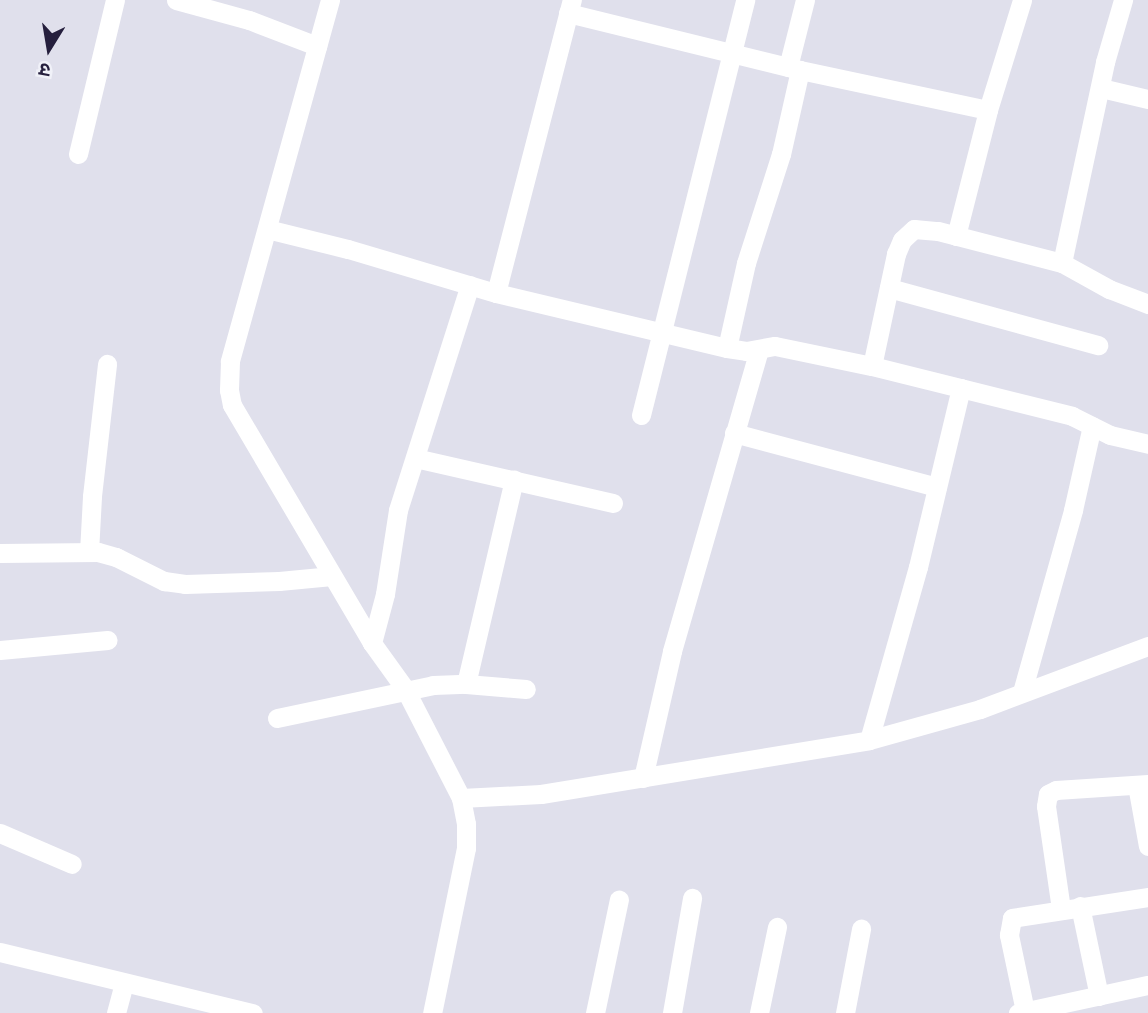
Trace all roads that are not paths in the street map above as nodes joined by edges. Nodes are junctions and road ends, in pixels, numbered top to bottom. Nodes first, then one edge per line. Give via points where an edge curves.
1 (115, 0) edge
2 (176, 0) edge
3 (330, 0) edge
4 (745, 0) edge
5 (806, 0) edge
6 (1022, 0) edge
7 (1123, 0) edge
8 (570, 7) edge
9 (317, 46) junction
10 (731, 52) junction
11 (794, 69) junction
12 (1101, 88) junction
13 (1148, 99) edge
14 (988, 110) junction
15 (78, 154) dead end
16 (267, 229) junction
17 (956, 236) junction
18 (1062, 263) junction
19 (470, 285) junction
20 (889, 288) junction
21 (496, 293) junction
22 (1148, 304) edge
23 (662, 331) junction
24 (1098, 345) dead end
25 (727, 348) junction
26 (759, 349) junction
27 (107, 364) dead end
28 (872, 366) junction
29 (961, 388) junction
30 (641, 415) dead end
31 (1092, 426) junction
32 (734, 433) junction
33 (1148, 444) edge
34 (415, 458) junction
35 (514, 480) junction
36 (937, 487) junction
37 (613, 503) dead end
38 (89, 552) junction
39 (0, 553) edge
40 (332, 576) junction
41 (108, 640) dead end
42 (372, 643) junction
43 (1148, 646) edge
44 (0, 650) edge
45 (466, 684) junction
46 (405, 689) junction
47 (526, 690) dead end
48 (1022, 692) junction
49 (277, 718) dead end
50 (869, 740) junction
51 (643, 778) junction
52 (1142, 785) edge
53 (461, 798) junction
54 (0, 833) edge
55 (1148, 846) edge
56 (72, 864) dead end
57 (1148, 897) edge
58 (692, 898) dead end
59 (619, 899) dead end
60 (1070, 908) junction
61 (777, 927) dead end
62 (862, 929) dead end
63 (0, 952) edge
64 (124, 983) junction
65 (1148, 985) edge
66 (1099, 996) junction
67 (1021, 1012) edge
68 (116, 1013) edge
69 (253, 1013) edge
70 (432, 1013) edge
71 (596, 1013) edge
72 (672, 1013) edge
73 (759, 1013) edge
74 (845, 1013) edge

1 - 15 street
2 - 9 street via 249,20
3 - 9 street
4 - 10 street
5 - 11 street
6 - 14 street
7 - 12 street
8 - 10 street
8 - 21 street
9 - 16 street
10 - 11 street
10 - 23 street
11 - 14 street
11 - 25 street via 781,154 746,263
12 - 13 street
12 - 18 street
14 - 17 street
16 - 19 street
16 - 40 street via 230,361 229,390 232,405
17 - 18 street
17 - 20 street via 925,229 908,233 896,254
18 - 22 street
19 - 21 street
19 - 34 street
20 - 24 street
20 - 28 street
21 - 23 street
23 - 25 street
23 - 30 street
25 - 26 street
26 - 28 street via 775,346
26 - 32 street
27 - 38 street
28 - 29 street
29 - 31 street via 1072,416
29 - 36 street
31 - 33 street
31 - 48 street
32 - 36 street
32 - 51 street
34 - 35 street
34 - 42 street via 398,510
35 - 37 street
35 - 45 street
36 - 50 street
38 - 39 street
38 - 40 street via 116,557 164,581 185,584
40 - 42 street
41 - 44 street
42 - 46 street
43 - 48 street
45 - 46 street
45 - 47 street
46 - 49 street
46 - 53 street
48 - 50 street via 980,709
50 - 51 street
51 - 53 street via 541,794
52 - 55 street
52 - 60 street via 1048,794 1046,806
53 - 70 street via 466,848
54 - 56 street
57 - 60 street
58 - 72 street
59 - 71 street
60 - 66 street
60 - 67 street via 1018,915 1010,922
61 - 73 street
62 - 74 street
63 - 64 street
64 - 68 street
64 - 69 street
65 - 66 street
66 - 67 street

